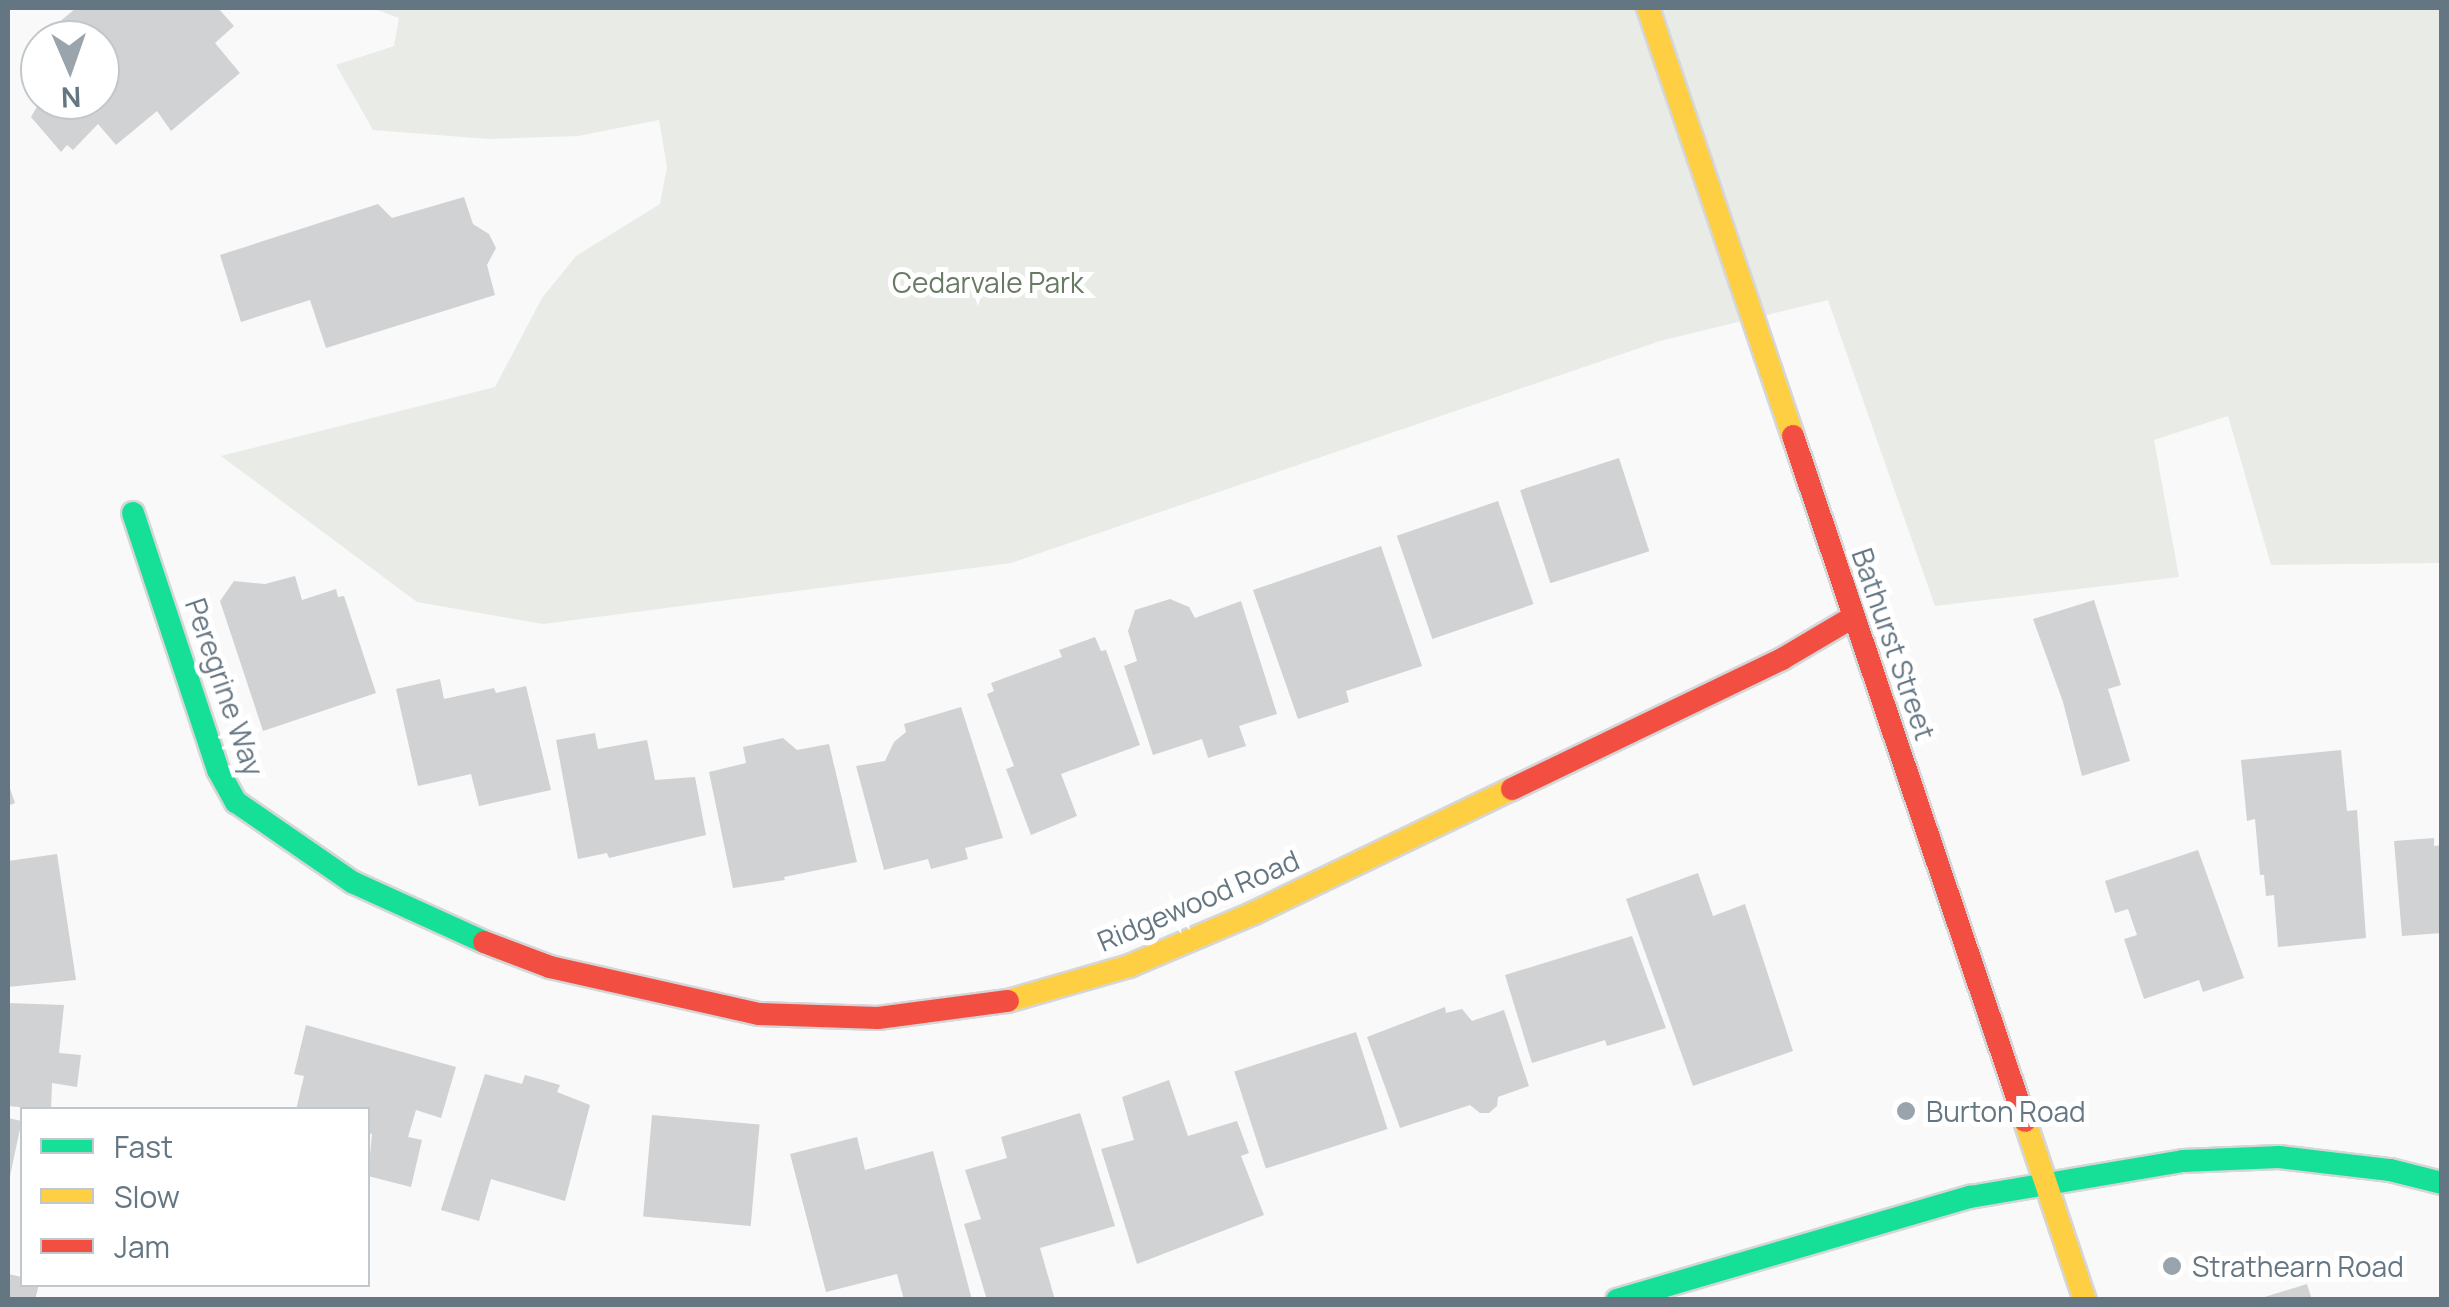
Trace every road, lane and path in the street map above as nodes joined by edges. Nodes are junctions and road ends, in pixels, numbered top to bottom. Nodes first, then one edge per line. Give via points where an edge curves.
1 (1648, 8) edge
2 (134, 513) dead end
3 (1853, 617) junction
4 (352, 882) joint
5 (2442, 1183) edge
6 (2047, 1186) junction
7 (1617, 1300) edge
8 (2085, 1300) edge

1 - 3 street, Bathurst Street
2 - 4 street, Peregrine Way via 230,794
3 - 4 street, Ridgewood Road via 1782,659 1254,912 1129,966 994,1005 878,1018 760,1014 550,967
3 - 6 street, Bathurst Street
5 - 6 street via 2279,1157 2183,1161
6 - 7 street via 1970,1198
6 - 8 street, Bathurst Street

